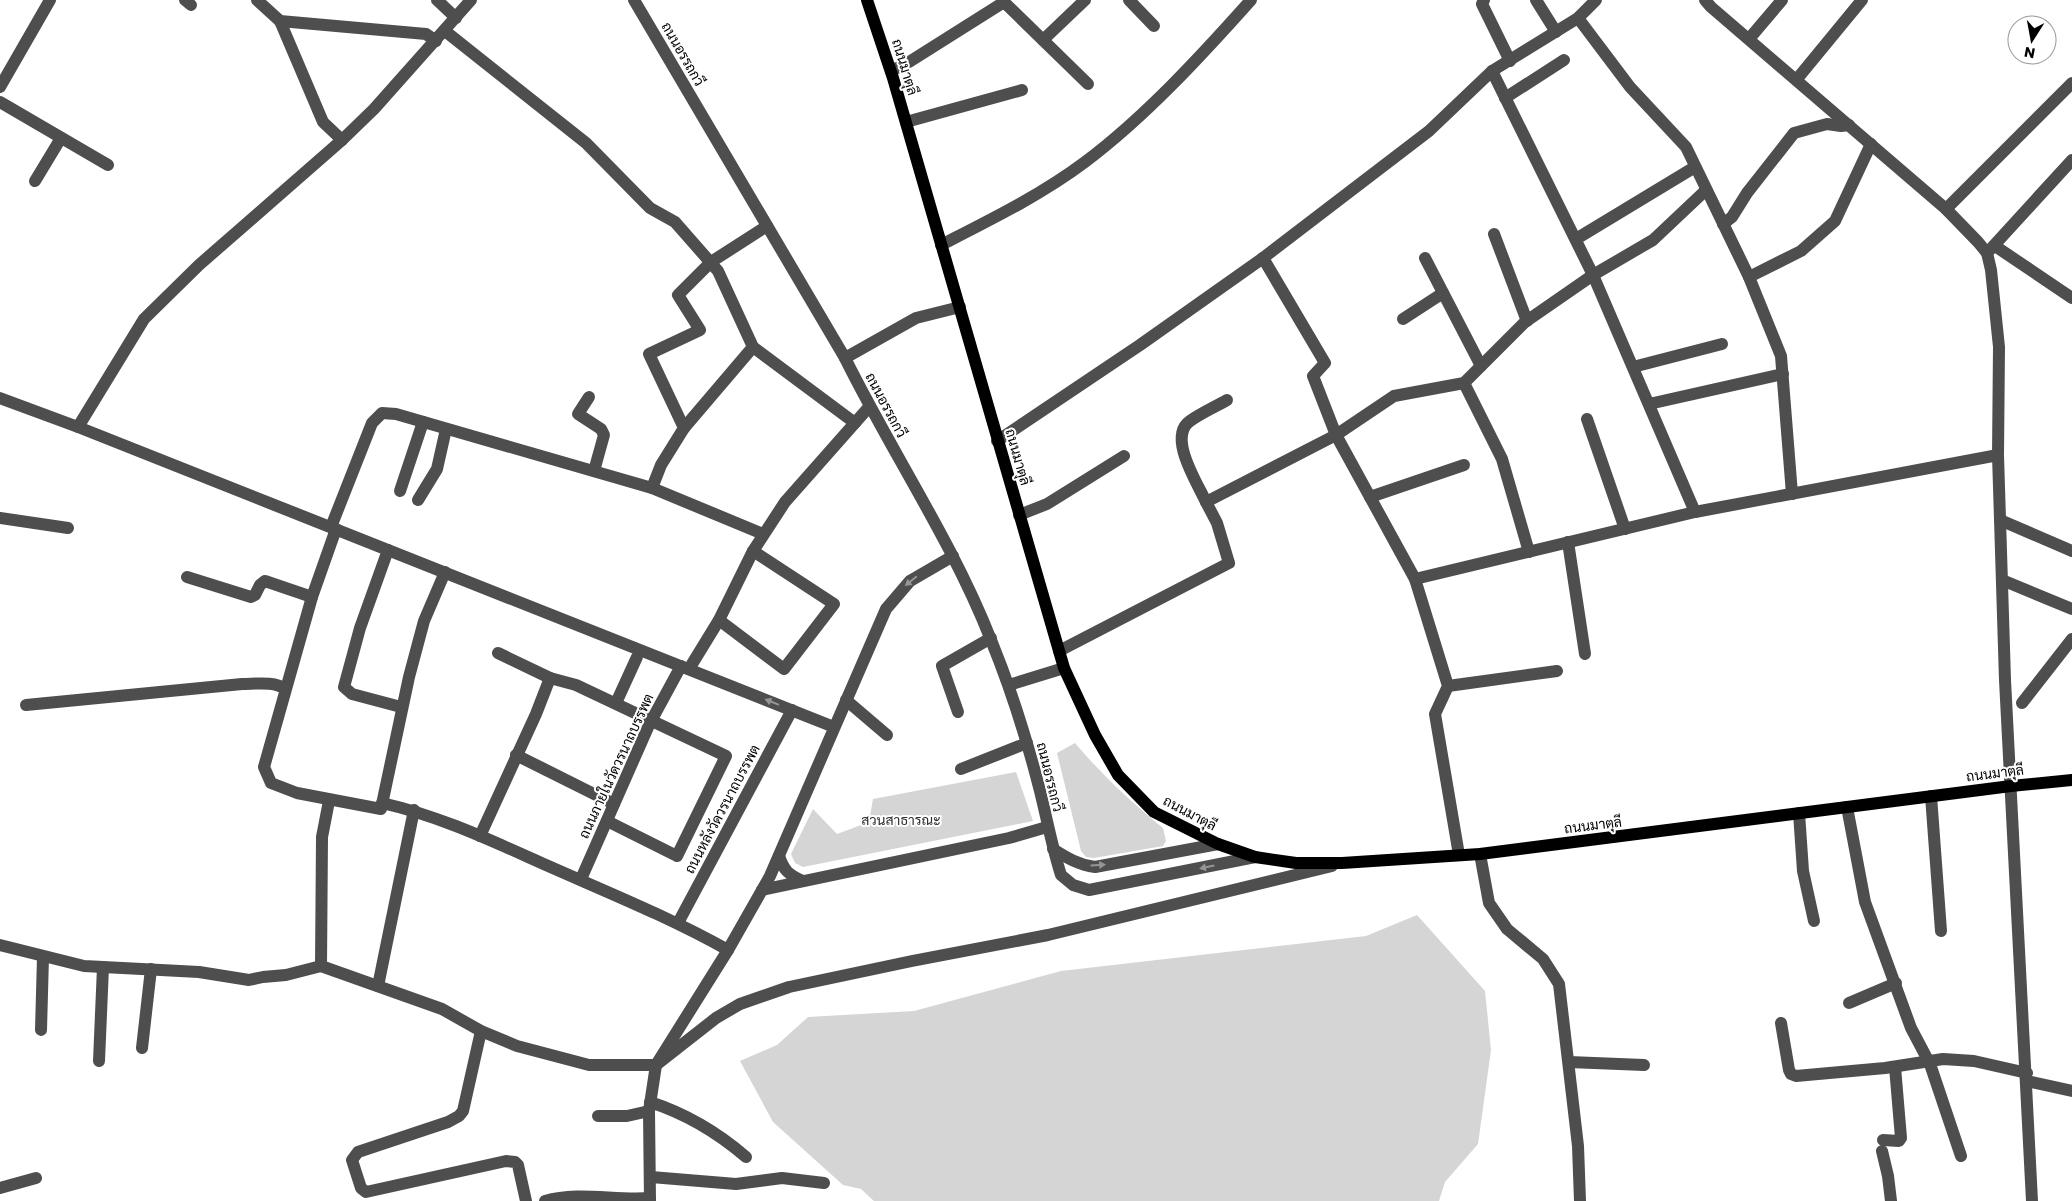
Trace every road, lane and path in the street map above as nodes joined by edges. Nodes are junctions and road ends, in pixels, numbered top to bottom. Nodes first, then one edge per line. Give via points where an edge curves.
1 (50, 0) edge
2 (257, 0) edge
3 (437, 0) edge
4 (471, 0) edge
5 (634, 0) edge
6 (867, 0) edge
7 (1085, 0) edge
8 (1129, 0) edge
9 (1251, 0) edge
10 (1484, 0) edge
11 (1536, 0) edge
12 (1596, 0) edge
13 (1705, 0) edge
14 (1782, 0) edge
15 (1862, 0) edge
16 (456, 18) junction
17 (1578, 18) junction
18 (280, 21) junction
19 (1154, 26) dead end
20 (1556, 32) junction
21 (440, 36) junction
22 (1749, 39) junction
23 (1043, 40) junction
24 (1564, 60) dead end
25 (1510, 61) junction
26 (891, 71) junction
27 (1492, 71) junction
28 (1797, 79) junction
29 (1, 83) edge
30 (2072, 83) edge
31 (1088, 84) dead end
32 (1022, 90) dead end
33 (1506, 98) junction
34 (0, 102) edge
35 (906, 122) junction
36 (1849, 125) junction
37 (61, 138) junction
38 (342, 140) junction
39 (1871, 144) junction
40 (2072, 160) edge
41 (108, 164) dead end
42 (1695, 167) junction
43 (35, 181) dead end
44 (1706, 190) junction
45 (1946, 209) junction
46 (1723, 224) junction
47 (768, 226) junction
48 (1494, 234) dead end
49 (1576, 240) junction
50 (941, 245) junction
51 (1991, 250) junction
52 (1263, 258) junction
53 (1425, 258) dead end
54 (711, 262) junction
55 (1593, 275) junction
56 (1749, 277) junction
57 (1443, 293) junction
58 (2072, 298) edge
59 (960, 307) junction
60 (1403, 319) dead end
61 (1527, 321) junction
62 (1722, 344) dead end
63 (753, 347) junction
64 (845, 358) junction
65 (1481, 366) junction
66 (1633, 368) junction
67 (1783, 374) junction
68 (1464, 383) junction
69 (0, 398) edge
70 (589, 398) dead end
71 (1227, 400) dead end
72 (1649, 404) junction
73 (869, 407) junction
74 (1587, 419) dead end
75 (423, 422) junction
76 (856, 423) junction
77 (78, 427) junction
78 (684, 428) junction
79 (446, 429) junction
80 (1336, 435) junction
81 (997, 441) junction
82 (1998, 455) junction
83 (1124, 456) dead end
84 (1464, 464) dead end
85 (594, 471) junction
86 (652, 488) junction
87 (400, 491) dead end
88 (1792, 494) junction
89 (1370, 497) junction
90 (418, 500) dead end
91 (1206, 502) junction
92 (1694, 512) junction
93 (1019, 515) junction
94 (0, 518) edge
95 (2000, 520) junction
96 (68, 528) dead end
97 (334, 528) junction
98 (1625, 529) junction
99 (763, 534) junction
100 (1568, 542) junction
101 (388, 550) junction
102 (753, 551) junction
103 (2072, 551) edge
104 (1529, 552) junction
105 (953, 556) junction
106 (445, 572) junction
107 (188, 577) dead end
108 (1415, 579) junction
109 (2002, 580) junction
110 (312, 597) junction
111 (2072, 609) edge
112 (719, 620) junction
113 (991, 638) junction
114 (2072, 639) edge
115 (1059, 651) junction
116 (498, 653) dead end
117 (1585, 654) dead end
118 (637, 657) dead end
119 (685, 667) junction
120 (1064, 668) junction
121 (1557, 671) dead end
122 (550, 678) junction
123 (1009, 685) junction
124 (1448, 686) junction
125 (285, 689) junction
126 (846, 700) junction
127 (616, 703) junction
128 (2022, 703) dead end
129 (26, 705) dead end
130 (401, 707) junction
131 (792, 710) junction
132 (958, 712) dead end
133 (651, 721) junction
134 (834, 727) junction
135 (887, 735) dead end
136 (1027, 743) junction
137 (516, 755) junction
138 (961, 769) dead end
139 (2072, 780) edge
140 (2011, 786) junction
141 (1931, 796) junction
142 (329, 801) junction
143 (382, 803) junction
144 (614, 804) junction
145 (1848, 807) junction
146 (414, 810) junction
147 (1799, 813) junction
148 (607, 821) junction
149 (1047, 827) junction
150 (480, 836) junction
151 (1218, 844) junction
152 (1053, 850) junction
153 (1480, 854) junction
154 (779, 856) junction
155 (1255, 856) junction
156 (1459, 856) junction
157 (1342, 863) junction
158 (581, 879) junction
159 (803, 881) junction
160 (762, 890) junction
161 (1814, 921) dead end
162 (678, 922) junction
163 (1941, 931) dead end
164 (0, 945) edge
165 (728, 950) junction
166 (43, 957) junction
167 (321, 966) junction
168 (103, 967) junction
169 (151, 969) junction
170 (1896, 983) junction
171 (378, 986) junction
172 (1849, 1003) dead end
173 (692, 1008) junction
174 (716, 1018) junction
175 (1781, 1023) dead end
176 (41, 1030) dead end
177 (481, 1031) junction
178 (142, 1048) dead end
179 (99, 1061) dead end
180 (1928, 1061) junction
181 (1569, 1062) junction
182 (656, 1064) junction
183 (1644, 1065) dead end
184 (1895, 1067) junction
185 (2027, 1077) junction
186 (2072, 1091) edge
187 (650, 1106) junction
188 (598, 1116) dead end
189 (1961, 1156) dead end
190 (746, 1157) dead end
191 (651, 1177) junction
192 (36, 1178) dead end
193 (824, 1183) dead end
194 (0, 1188) edge
195 (650, 1199) edge
196 (526, 1201) edge
197 (545, 1201) edge
198 (1580, 1201) edge
199 (1891, 1201) edge
200 (2032, 1201) edge

1 - 29 street
2 - 18 street
3 - 16 street
4 - 16 street
5 - 47 street, ถนนอรรถกวี
6 - 26 main road, ถนนมาตุลี
7 - 23 street
8 - 19 street
9 - 50 street via 1158,99 1086,161 1002,214
10 - 25 street via 1482,4
11 - 20 street
12 - 17 street
13 - 22 street
14 - 22 street
15 - 28 street
16 - 21 street
17 - 20 street
17 - 42 street via 1630,87 1686,147
18 - 21 street
18 - 38 street via 323,122
20 - 25 street
21 - 38 street
21 - 54 street via 586,143 650,208 675,222
22 - 28 street
23 - 26 street via 1008,5 1001,4
23 - 31 street
24 - 33 street
25 - 27 street
26 - 35 main road, ถนนมาตุลี
27 - 33 street
27 - 52 street via 1429,131
28 - 36 street
30 - 45 street
32 - 35 street
33 - 49 street
34 - 37 street
35 - 50 main road, ถนนมาตุลี
36 - 39 street
36 - 46 street via 1823,124 1794,133 1732,217
37 - 41 street
37 - 43 street
38 - 77 street via 199,265 144,319
39 - 45 street
39 - 56 street via 1834,221 1801,251
40 - 51 street
42 - 44 street
42 - 49 street
44 - 46 street
44 - 55 street via 1653,240
45 - 51 street via 1978,242
46 - 56 street
47 - 54 street
47 - 64 street, ถนนอรรถกวี
48 - 61 street
49 - 55 street
50 - 59 main road, ถนนมาตุลี
51 - 58 street
51 - 82 street via 1999,346
52 - 80 street via 1325,362 1313,376
52 - 81 street
53 - 57 street
54 - 63 street
54 - 78 street via 678,294 700,330 649,354
55 - 61 street
55 - 66 street
56 - 67 street via 1782,356
57 - 60 street
57 - 65 street
59 - 64 street via 916,318
59 - 81 main road, ถนนมาตุลี
61 - 65 street
62 - 66 street
63 - 76 street
63 - 78 street
64 - 73 street, ถนนอรรถกวี
65 - 68 street
66 - 72 street
67 - 72 street
67 - 88 street
68 - 80 street via 1394,396
68 - 104 street via 1502,458
69 - 77 street
70 - 85 street via 578,414 601,429 604,435
71 - 91 street via 1188,422 1182,434 1182,452
72 - 92 street
73 - 76 street, ถนนภายในวัดวรนาถบรรพต
73 - 105 street, ถนนอรรถกวี
74 - 98 street
75 - 79 street
75 - 87 street
75 - 97 street via 382,413 372,423
76 - 99 street, ถนนภายในวัดวรนาถบรรพต via 785,502
77 - 97 street
78 - 86 street via 661,465
79 - 85 street
79 - 90 street via 437,469
80 - 89 street
80 - 91 street
81 - 93 main road, ถนนมาตุลี
82 - 88 street
82 - 95 street
83 - 93 street via 1047,504
84 - 89 street
85 - 86 street
86 - 99 street
88 - 92 street
89 - 108 street
91 - 115 street via 1217,523 1229,563
92 - 98 street
93 - 115 main road, ถนนมาตุลี
94 - 96 street
95 - 103 street
95 - 109 street
97 - 101 street
97 - 110 street
98 - 100 street
99 - 102 street, ถนนภายในวัดวรนาถบรรพต
100 - 104 street
100 - 117 street
101 - 106 street
101 - 130 street via 360,628 344,687 352,694
102 - 112 street, ถนนภายในวัดวรนาถบรรพต
102 - 112 street via 834,604 784,669
104 - 108 street
105 - 113 street, ถนนอรรถกวี
105 -> 126 street via 910,581 886,609
106 - 119 street
106 - 130 street via 424,621
107 - 110 street via 251,597 265,581
108 - 124 street
109 - 111 street
109 - 140 street
110 - 125 street
112 - 119 street, ถนนภายในวัดวรนาถบรรพต
113 - 123 street, ถนนอรรถกวี
113 - 132 street via 942,666
114 - 128 street
115 - 120 main road, ถนนมาตุลี
116 - 122 street
118 - 127 street
131 -> 119 street
119 - 133 street, ถนนภายในวัดวรนาถบรรพต
120 - 123 street
120 - 151 main road, ถนนมาตุลี via 1094,735 1118,775 1154,812
121 - 124 street
122 - 127 street via 576,685
122 - 137 street
123 - 136 street, ถนนอรรถกวี
124 - 156 street via 1435,714
125 - 129 street via 282,686 242,684
125 - 142 street via 264,767 271,783
126 - 134 street
126 - 135 street
127 - 133 street
130 - 143 street
131 - 134 street
131 - 162 street, ถนนหลังวัดวรนาถบรรพต
133 - 144 street, ถนนภายในวัดวรนาถบรรพต
133 - 148 street via 726,756 677,856
134 - 154 street
136 - 138 street
136 - 149 street, ถนนอรรถกวี
137 - 144 street
137 - 150 street
139 - 140 main road, ถนนมาตุลี
140 - 141 main road, ถนนมาตุลี
140 - 185 street
141 - 145 main road, ถนนมาตุลี
141 - 163 street
142 - 143 street via 381,809
142 - 167 street via 322,837
143 - 146 street
144 - 148 street, ถนนภายในวัดวรนาถบรรพต
145 - 147 main road, ถนนมาตุลี
145 - 170 street via 1866,902
146 - 150 street
146 - 171 street
147 - 153 main road, ถนนมาตุลี
147 - 161 street via 1803,871
148 - 158 street, ถนนภายในวัดวรนาถบรรพต
149 - 152 street, ถนนอรรถกวี
149 - 159 street via 1009,838
150 - 158 street
152 -> 151 street via 1084,865 1096,867
151 - 155 main road, ถนนมาตุลี
155 -> 152 street, ถนนอรรถกวี via 1089,890 1065,881
153 - 156 main road, ถนนมาตุลี
153 - 181 street via 1488,903 1507,930 1543,959 1559,984
154 - 159 street via 783,868
154 - 160 street
155 - 157 main road, ถนนมาตุลี via 1296,863
156 - 157 main road, ถนนมาตุลี
157 - 174 street via 1048,935 789,987 740,1004
158 - 162 street
159 - 160 street
160 - 165 street
162 - 165 street
164 - 166 street
165 - 173 street
166 - 168 street
166 - 176 street
167 - 169 street via 249,980
167 - 171 street
168 - 169 street
168 - 179 street
169 - 178 street
170 - 172 street
170 - 180 street via 1911,1028
171 - 177 street via 442,1009
173 - 174 street via 693,1017 700,1022
173 - 182 street
174 - 182 street
175 - 184 street via 1791,1074 1796,1076
177 - 182 street via 517,1046 590,1065
177 - 196 street via 459,1116 358,1152 352,1160 361,1188 366,1192 506,1161 515,1162
180 - 184 street
180 - 185 street via 1963,1059
180 - 189 street
181 - 183 street
181 - 198 street
182 - 187 street
184 - 199 street via 1901,1138 1882,1146
185 - 186 street
185 - 200 street
187 - 188 street via 627,1116
187 - 190 street via 668,1108 703,1124
187 - 191 street
191 - 193 street via 736,1184 782,1178
191 - 195 street
192 - 194 street
195 - 197 street via 575,1197

